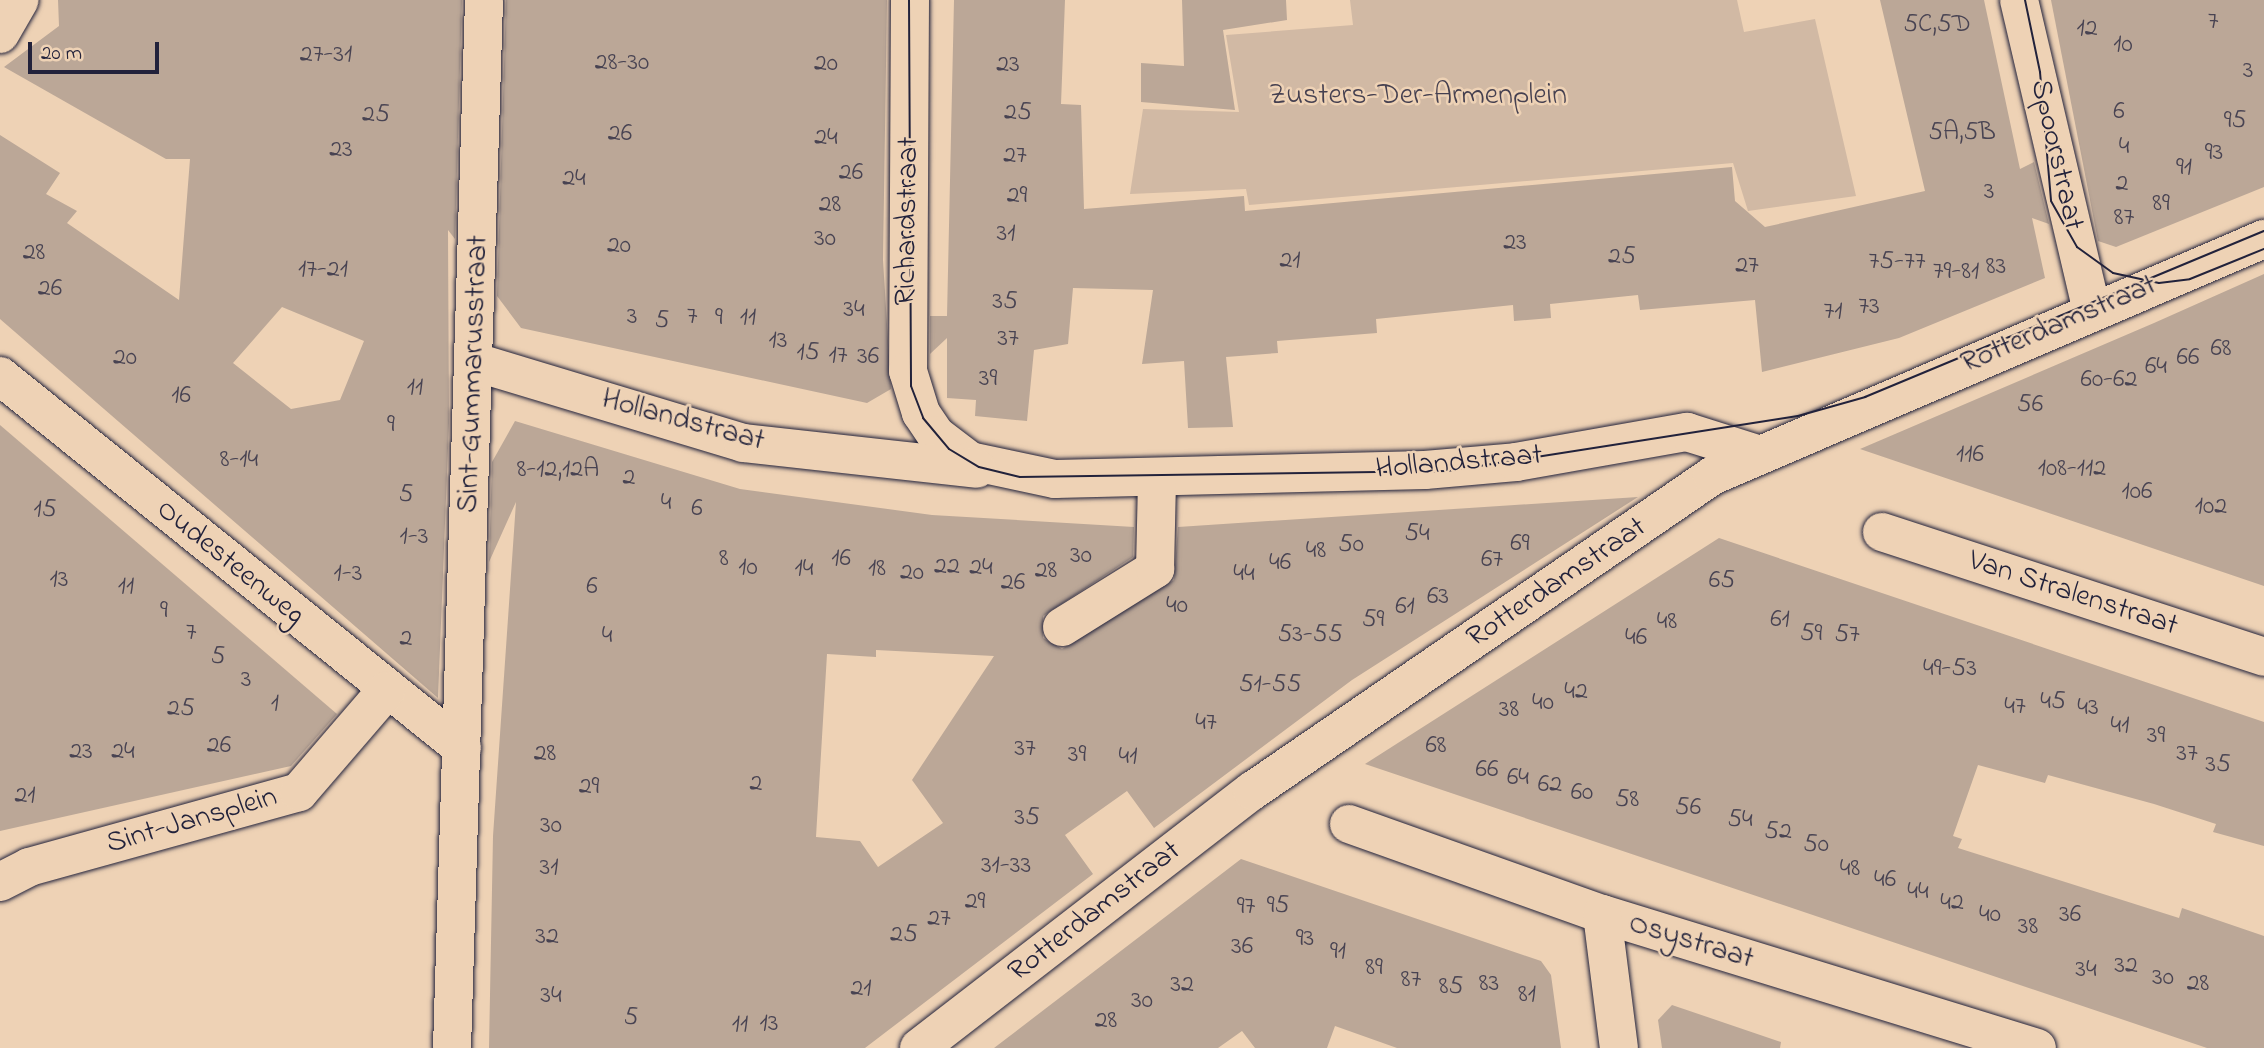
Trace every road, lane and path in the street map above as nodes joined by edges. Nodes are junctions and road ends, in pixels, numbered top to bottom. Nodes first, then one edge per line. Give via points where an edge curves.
1 (20, 0) edge
2 (484, 0) edge
3 (910, 0) edge
4 (2019, 0) edge
5 (0, 34) edge
6 (2264, 239) edge
7 (2092, 311) junction
8 (475, 362) junction
9 (0, 376) edge
10 (936, 435) joint
11 (1756, 454) junction
12 (1020, 475) junction
13 (1157, 478) junction
14 (1882, 531) dead end
15 (1062, 627) dead end
16 (2264, 657) edge
17 (386, 691) junction
18 (462, 748) junction
19 (1349, 824) dead end
20 (0, 881) edge
21 (1602, 914) junction
22 (452, 1048) edge
23 (919, 1048) edge
24 (1619, 1048) edge
25 (2037, 1048) edge

1 - 5 street
2 - 8 street, Sint-Gummarusstraat
3 - 10 street, Richardstraat via 908,372 921,413
4 - 7 street, Spoorstraat
6 - 7 street, Rotterdamstraat
7 - 11 street, Rotterdamstraat
8 - 12 street, Hollandstraat via 743,443
8 - 18 street, Sint-Gummarusstraat
9 - 17 street, Oudesteenweg
10 - 12 street, Hollandstraat via 970,461
11 - 13 street, Hollandstraat via 1687,432 1468,467
11 - 23 street, Rotterdamstraat via 1712,477 1251,791
12 - 13 street, Hollandstraat
13 - 15 street via 1155,569
14 - 16 street, Van Stralenstraat
17 - 18 street, Oudesteenweg
17 - 20 street, Sint-Jansplein via 299,792 29,867
18 - 22 street
19 - 21 street, Osystraat
21 - 24 street
21 - 25 street, Osystraat

